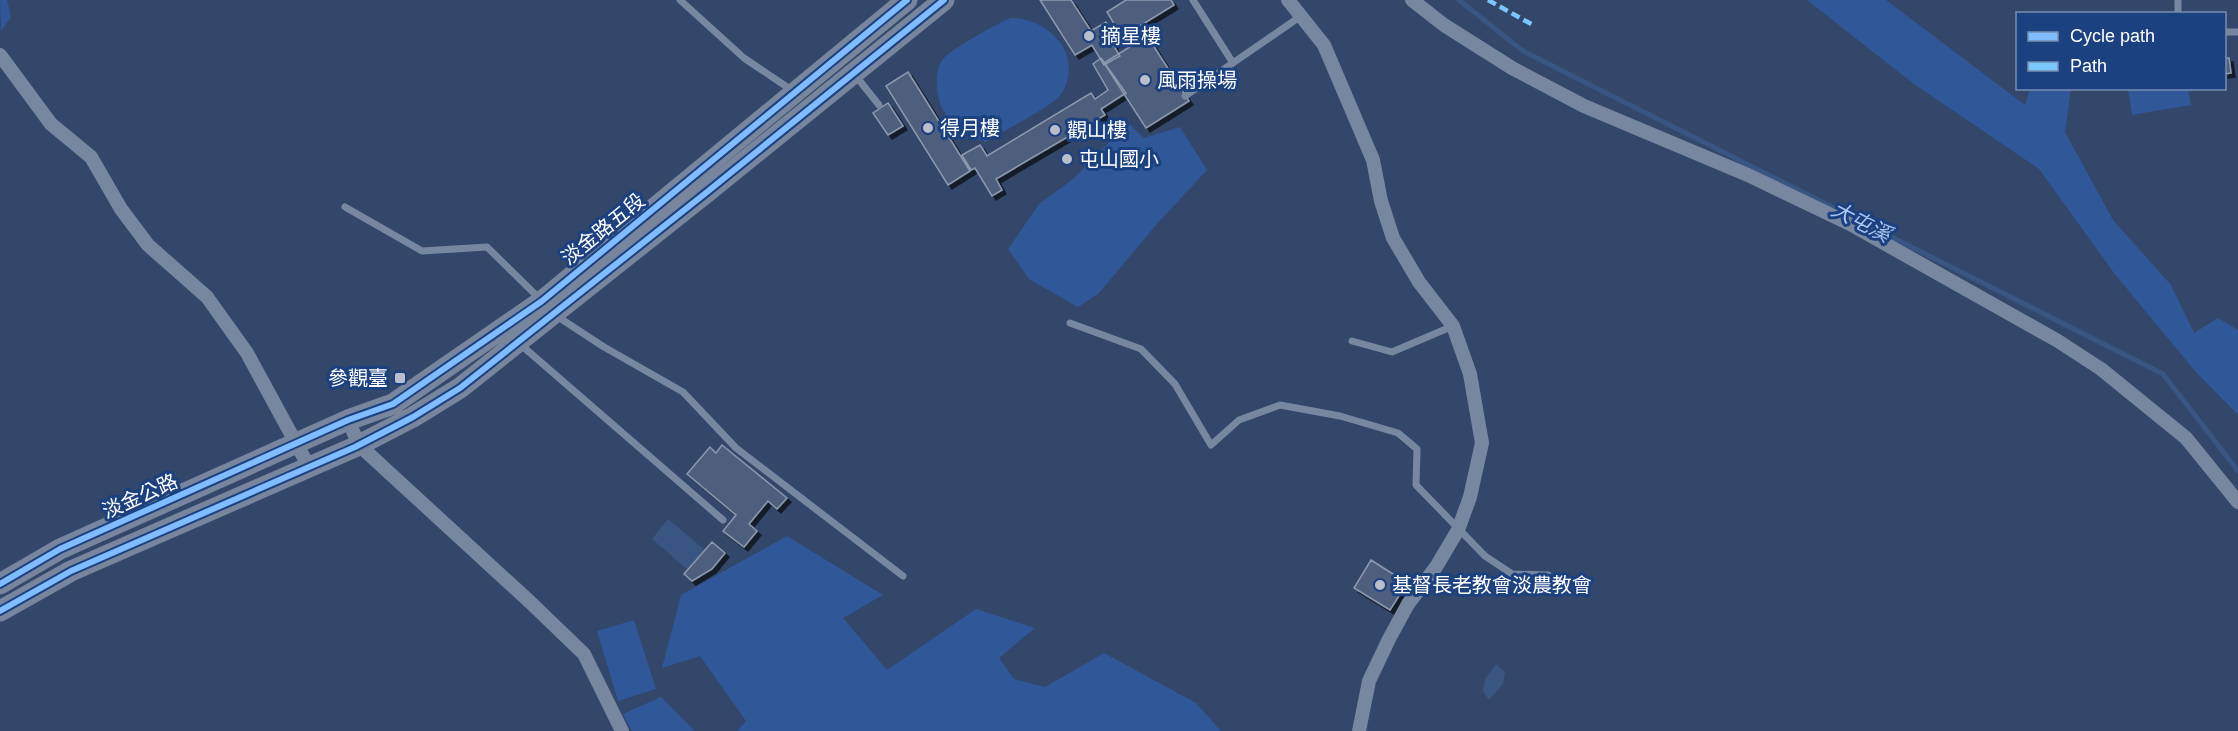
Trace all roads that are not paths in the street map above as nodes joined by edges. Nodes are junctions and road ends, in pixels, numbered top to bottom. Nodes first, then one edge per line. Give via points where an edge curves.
1 (680, 0) edge
2 (907, 0) edge
3 (944, 0) edge
4 (1193, 0) edge
5 (1288, 0) edge
6 (1412, 0) edge
7 (1301, 16) junction
8 (0, 55) edge
9 (1233, 63) junction
10 (853, 73) junction
11 (796, 92) junction
12 (1185, 96) dead end
13 (879, 105) dead end
14 (345, 207) dead end
15 (547, 307) junction
16 (1070, 322) dead end
17 (1452, 326) junction
18 (1352, 340) dead end
19 (517, 342) junction
20 (348, 420) junction
21 (296, 444) junction
22 (359, 445) junction
23 (309, 467) junction
24 (286, 477) joint
25 (2238, 501) edge
26 (723, 520) dead end
27 (1458, 530) junction
28 (1548, 575) dead end
29 (903, 576) dead end
30 (0, 584) edge
31 (0, 611) edge
32 (622, 731) edge
33 (1359, 731) edge

1 - 11 lane via 744,58
2 - 11 main road, 淡金路五段
3 - 10 main road, 淡金路五段
4 - 9 lane
5 - 7 street
6 - 25 street via 1444,25 1563,96 1748,175 1850,224 2058,341 2101,369 2186,438
7 - 9 lane
7 - 17 street via 1324,45 1373,160 1393,238
8 - 21 street via 51,124 91,157 121,209 148,244 207,297 247,353
9 - 12 lane
10 - 13 lane
10 - 15 main road, 淡金路五段 via 707,192
11 - 15 main road, 淡金路五段
14 - 15 lane via 422,251 487,248
15 - 19 main road, 淡金路五段
15 - 20 main road, 淡金路五段 via 393,404
15 - 29 lane via 604,347 683,392 736,448
16 - 27 lane via 1141,349 1175,384 1211,445 1239,420 1280,405 1340,416 1398,433 1417,448 1416,485
17 - 18 lane via 1392,352
17 - 27 street via 1470,374 1482,443
19 - 22 main road, 淡金路五段 via 460,388
19 - 26 lane
20 - 21 main road, 淡金路五段
20 - 22 street
21 - 23 street
21 - 30 main road, 淡金公路 via 60,549
22 - 23 main road, 淡金路五段
22 - 32 street via 584,654
23 - 24 main road, 淡金路五段
24 - 31 main road, 淡金公路 via 71,571
27 - 28 lane via 1485,556 1512,574
27 - 33 street via 1389,639 1369,681

